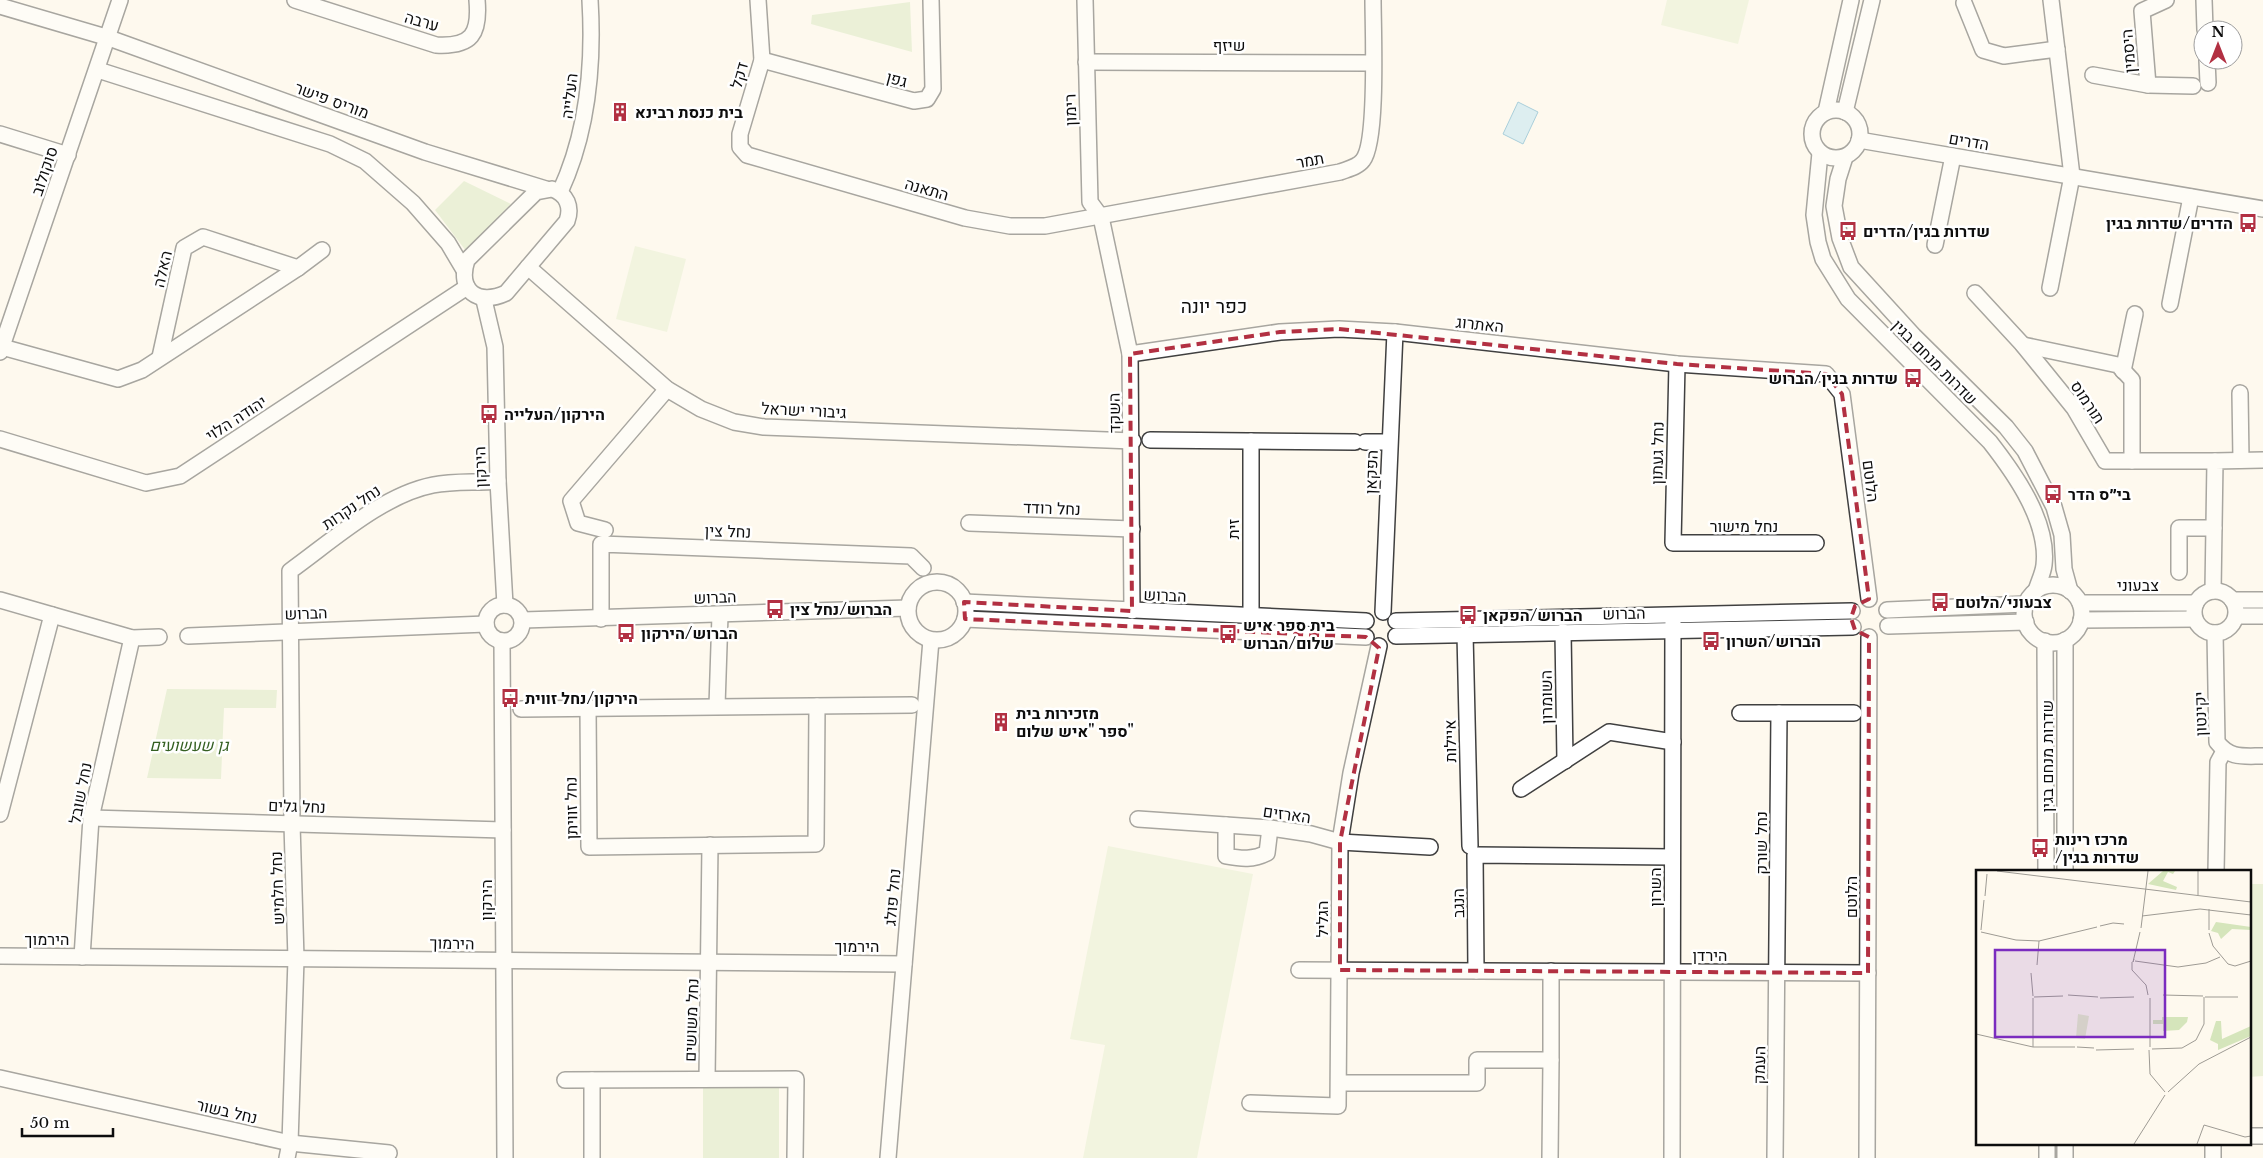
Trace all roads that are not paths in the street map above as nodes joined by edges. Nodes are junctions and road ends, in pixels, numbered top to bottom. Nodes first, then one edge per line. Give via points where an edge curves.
1 (120, 0) edge
2 (295, 0) edge
3 (477, 0) edge
4 (590, 0) edge
5 (758, 0) edge
6 (931, 0) edge
7 (1085, 0) edge
8 (1373, 0) edge
9 (1851, 0) edge
10 (1872, 0) edge
11 (2052, 0) edge
12 (2166, 0) edge
13 (2204, 0) edge
14 (1964, 3) dead end
15 (0, 6) edge
16 (2205, 20) edge
17 (109, 38) junction
18 (2057, 50) junction
19 (762, 60) junction
20 (1086, 62) junction
21 (1372, 63) junction
22 (98, 70) junction
23 (2207, 70) edge
24 (2093, 75) dead end
25 (2208, 83) dead end
26 (2148, 85) junction
27 (2193, 86) dead end
28 (1826, 112) junction
29 (1845, 112) junction
30 (0, 134) edge
31 (1859, 140) junction
32 (1820, 153) junction
33 (68, 155) junction
34 (747, 156) joint
35 (1846, 156) junction
36 (1952, 156) junction
37 (2072, 176) junction
38 (553, 191) junction
39 (2191, 197) junction
40 (2263, 209) edge
41 (1101, 217) junction
42 (1935, 245) dead end
43 (322, 250) dead end
44 (528, 267) junction
45 (298, 268) junction
46 (464, 270) junction
47 (467, 287) junction
48 (2050, 288) dead end
49 (1975, 293) dead end
50 (484, 300) junction
51 (2170, 304) dead end
52 (2135, 314) dead end
53 (1395, 332) junction
54 (2023, 345) junction
55 (1, 350) edge
56 (1130, 354) junction
57 (160, 357) junction
58 (1677, 364) junction
59 (2123, 371) junction
60 (1826, 374) joint
61 (667, 389) junction
62 (2240, 393) dead end
63 (0, 439) edge
64 (1150, 440) dead end
65 (1133, 441) junction
66 (1251, 442) junction
67 (1389, 442) junction
68 (2215, 460) junction
69 (2242, 460) junction
70 (2263, 460) edge
71 (2132, 461) junction
72 (498, 481) junction
73 (969, 522) dead end
74 (2214, 528) junction
75 (1132, 529) junction
76 (605, 530) dead end
77 (1673, 543) joint
78 (1816, 543) dead end
79 (923, 568) dead end
80 (2179, 572) dead end
81 (2036, 591) junction
82 (2070, 591) junction
83 (2213, 591) junction
84 (1869, 599) junction
85 (0, 600) edge
86 (2232, 600) junction
87 (2263, 600) edge
88 (964, 602) junction
89 (2080, 603) junction
90 (2196, 603) junction
91 (2026, 604) junction
92 (505, 605) junction
93 (908, 608) junction
94 (1887, 610) junction
95 (1132, 611) junction
96 (1852, 611) junction
97 (1383, 612) junction
98 (52, 615) junction
99 (720, 615) junction
100 (1251, 616) junction
101 (2236, 616) junction
102 (2263, 616) edge
103 (601, 619) junction
104 (965, 619) junction
105 (2195, 619) junction
106 (523, 620) junction
107 (2081, 620) junction
108 (1366, 621) junction
109 (1396, 621) junction
110 (2026, 622) junction
111 (1673, 623) junction
112 (486, 624) junction
113 (1888, 626) junction
114 (1853, 627) junction
115 (289, 631) junction
116 (1563, 632) junction
117 (2216, 633) junction
118 (1465, 634) junction
119 (188, 636) dead end
120 (1396, 636) junction
121 (159, 637) dead end
122 (1869, 637) junction
123 (132, 638) junction
124 (1366, 638) junction
125 (931, 640) junction
126 (2065, 640) junction
127 (2045, 641) junction
128 (502, 642) junction
129 (1379, 646) junction
130 (912, 705) dead end
131 (717, 706) junction
132 (817, 706) junction
133 (588, 707) junction
134 (521, 709) dead end
135 (1740, 713) dead end
136 (1778, 713) junction
137 (1854, 714) dead end
138 (1673, 742) junction
139 (2224, 751) junction
140 (2263, 756) edge
141 (1565, 761) junction
142 (1521, 789) dead end
143 (0, 814) edge
144 (91, 818) junction
145 (1138, 819) dead end
146 (292, 824) junction
147 (1226, 825) junction
148 (1270, 828) junction
149 (503, 830) junction
150 (1340, 842) junction
151 (710, 845) junction
152 (1470, 846) dead end
153 (1430, 847) dead end
154 (1672, 857) junction
155 (2046, 870) edge
156 (2065, 870) edge
157 (2216, 870) edge
158 (0, 956) edge
159 (82, 957) junction
160 (296, 959) junction
161 (504, 960) junction
162 (710, 962) junction
163 (904, 964) junction
164 (1299, 970) dead end
165 (1340, 970) junction
166 (1476, 971) junction
167 (1551, 972) junction
168 (1672, 972) junction
169 (1778, 972) junction
170 (1868, 973) junction
171 (1551, 1060) junction
172 (0, 1078) edge
173 (707, 1079) junction
174 (565, 1080) dead end
175 (592, 1080) junction
176 (1339, 1083) junction
177 (1250, 1103) dead end
178 (2250, 1136) edge
179 (2263, 1136) edge
180 (290, 1143) junction
181 (389, 1153) dead end
182 (287, 1158) edge
183 (505, 1158) edge
184 (592, 1158) edge
185 (795, 1158) edge
186 (888, 1158) edge
187 (1550, 1158) edge
188 (1672, 1158) edge
189 (1775, 1158) edge
190 (1867, 1158) edge

1 - 17 street, סוקולוב
2 - 3 street, ערבה via 436,45 455,46 467,41 476,30
4 - 38 street, העלייה via 590,77 582,129
5 - 19 street, דקל
6 - 19 street, גפן via 933,89 927,99 914,101
7 - 20 street, רימון
8 - 21 street, תמר
9 - 28 street
10 - 29 street
11 - 18 street
12 - 26 street, היסמין via 2142,11
13 - 16 street
14 - 18 street via 1983,50 2004,56
15 - 17 street, מוריס פישר
17 - 22 street, סוקולוב
17 - 38 street, מוריס פישר via 425,152
18 - 37 street
19 - 34 street, דקל via 740,134 740,147
20 - 21 street, שיזף
20 - 41 street, רימון via 1090,202
21 - 41 street, תמר via 1371,139 1363,160 1353,168
22 - 33 street, סוקולוב
22 - 46 street via 330,144 365,160 413,203 448,243
23 - 25 street
24 - 26 street, היסמין
26 - 27 street, היסמין
28 - 29 street
28 - 32 street via 1812,128 1813,143
29 - 31 street via 1858,124
30 - 33 street
31 - 35 street
31 - 36 street, הדרים
32 - 35 street via 1836,158
32 - 81 street, שדרות מנחם בגין via 1814,215 1823,259 1848,299 1990,442 2009,466 2035,514 2042,540 2044,564
33 - 55 street, סוקולוב
34 - 41 street, התאנה via 965,218 1010,226 1045,226
35 - 82 street, שדרות מנחם בגין via 1834,206 1840,238 1852,267 1914,336 2006,427 2025,451 2054,507 2062,535 2064,569
36 - 37 street, הדרים
36 - 42 street
37 - 39 street, הדרים
37 - 48 street
38 - 44 street via 567,201 570,214
38 - 46 street via 536,192 473,252
39 - 40 street, הדרים
39 - 51 street
41 - 56 street, השקד
43 - 45 street
44 - 50 street via 506,293
44 - 61 street, גיבורי ישראל
45 - 57 street
45 - 57 street, האלה via 203,237 184,248
46 - 47 street
47 - 50 street
47 - 63 street, יהודה הלוי via 180,476 146,483
49 - 54 street, תורמוס
50 - 72 street, הירקון via 495,347
52 - 59 street
53 - 56 street, האתרוג via 1340,329 1280,332
53 - 58 street, האתרוג
53 - 67 street, הפקאן
54 - 59 street, תורמוס via 2118,365
54 - 71 street, תורמוס via 2074,408 2105,461
55 - 57 street via 118,379 142,370
56 - 65 street, השקד
58 - 60 street, האתרוג
58 - 77 street, נחל געתון
59 - 71 street, תורמוס via 2132,380
60 - 84 street, הלוטם via 1842,394
61 - 65 street, גיבורי ישראל via 701,410 734,422 764,427
61 - 76 street via 571,501 578,523
62 - 69 street
64 - 66 street
65 - 75 street, השקד
66 - 67 street
66 - 100 street, זית
67 - 97 street, הפקאן
68 - 69 street, תורמוס
68 - 71 street, תורמוס
68 - 74 street
69 - 70 street, תורמוס
72 - 92 street, הירקון
72 - 115 street, נחל נקרות via 434,485 406,493 380,507 290,571
73 - 75 street, נחל רודד
74 - 80 street via 2179,528
74 - 83 street
75 - 95 street, השקד
77 - 78 street, נחל מישור
79 - 103 street, נחל צין via 911,556 601,544
81 - 82 street via 2053,585
81 - 91 street
82 - 89 street
83 - 86 street via 2224,593
83 - 90 street
84 - 94 street via 1878,600
84 - 96 street via 1860,602
85 - 98 street
86 - 87 street
86 - 101 street
88 - 93 street via 952,587 933,582 916,591
88 - 95 street, הברוש
88 - 104 street
89 - 90 street, צבעוני
89 - 107 street
90 - 105 street
91 - 94 street
91 - 110 street
92 - 106 street via 517,609
92 - 112 street via 493,608
93 - 99 street, הברוש
93 - 125 street via 911,626
94 - 113 street
95 - 100 street, הברוש
96 - 111 street, הברוש
96 - 114 street
97 - 108 street via 1373,614
97 - 109 street
98 - 123 street
98 - 143 street
99 - 103 street, הברוש
99 - 131 street
100 - 108 street, הברוש
101 - 102 street
101 - 117 street via 2229,628
103 - 106 street, הברוש
104 - 124 street, הברוש
104 - 125 street via 948,638
105 - 107 street
105 - 117 street via 2203,630
106 - 128 street via 518,636
107 - 126 street
108 - 124 street
109 - 111 street, הברוש
109 - 120 street
110 - 113 street
110 - 127 street via 2030,630
111 - 114 street, הברוש
111 - 116 street, הברוש
111 - 138 street, השרון
112 - 115 street, הברוש
112 - 128 street via 491,636
113 - 122 street via 1879,635
114 - 122 street via 1860,635
115 - 119 street, הברוש
115 - 146 street, נחל חלמיש
116 - 118 street, הברוש
116 - 141 street, השומרון
117 - 139 street, יקינטון via 2217,742
118 - 120 street, הברוש
118 - 152 street, איילות
120 - 129 street via 1389,644
121 - 123 street
122 - 170 street, הלוטם
123 - 144 street, נחל שובל
124 - 129 street
125 - 163 street, נחל פולג
126 - 127 street
126 - 156 street, שדרות מנחם בגין
127 - 155 street, שדרות מנחם בגין
128 - 149 street, הירקון
129 - 150 street, הגליל via 1351,773
130 - 132 street
131 - 132 street
131 - 133 street
132 - 151 street, נחל זוויתן via 816,844
133 - 134 street
133 - 151 street, נחל זוויתן via 589,847
135 - 136 street
136 - 137 street
136 - 169 street, נחל שורק
138 - 141 street via 1610,732
138 - 154 street, השרון
139 - 140 street, יקינטון via 2235,756
139 - 157 street via 2218,762
141 - 142 street
144 - 146 street, נחל גלים
144 - 159 street, נחל שובל
145 - 147 street, הארזים
146 - 149 street, נחל גלים
146 - 160 street, נחל חלמיש
147 - 148 street, הארזים
147 - 148 street via 1226,856 1238,858 1254,859 1267,853
148 - 150 street, הארזים
149 - 161 street, הירקון
150 - 153 street, הארזים
150 - 165 street, הגליל
151 - 162 street
154 - 166 street, הנגב via 1475,855
154 - 168 street, השרון
158 - 159 street, הירמוך
159 - 160 street, הירמוך
160 - 161 street, הירמוך
160 - 180 street, נחל חלמיש
161 - 162 street, הירמוך
161 - 183 street, הירקון
162 - 163 street, הירמוך
162 - 173 street, נחל משושים
163 - 186 street, נחל פולג
164 - 165 street
165 - 166 street
165 - 176 street, הגליל
166 - 167 street, הירדן
167 - 168 street, הירדן
167 - 171 street
168 - 169 street, הירדן
168 - 188 street, השרון
169 - 170 street, הירדן
169 - 189 street, העמק
170 - 190 street, הלוטם
171 - 176 street via 1478,1060 1478,1083
171 - 187 street
172 - 180 street, נחל בשור
173 - 175 street, נחל משושים
173 - 185 street, נחל משושים via 796,1080
174 - 175 street, נחל משושים
175 - 184 street
176 - 177 street, הגליל via 1338,1106
178 - 179 street
180 - 181 street, נחל בשור
180 - 182 street, נחל חלמיש

